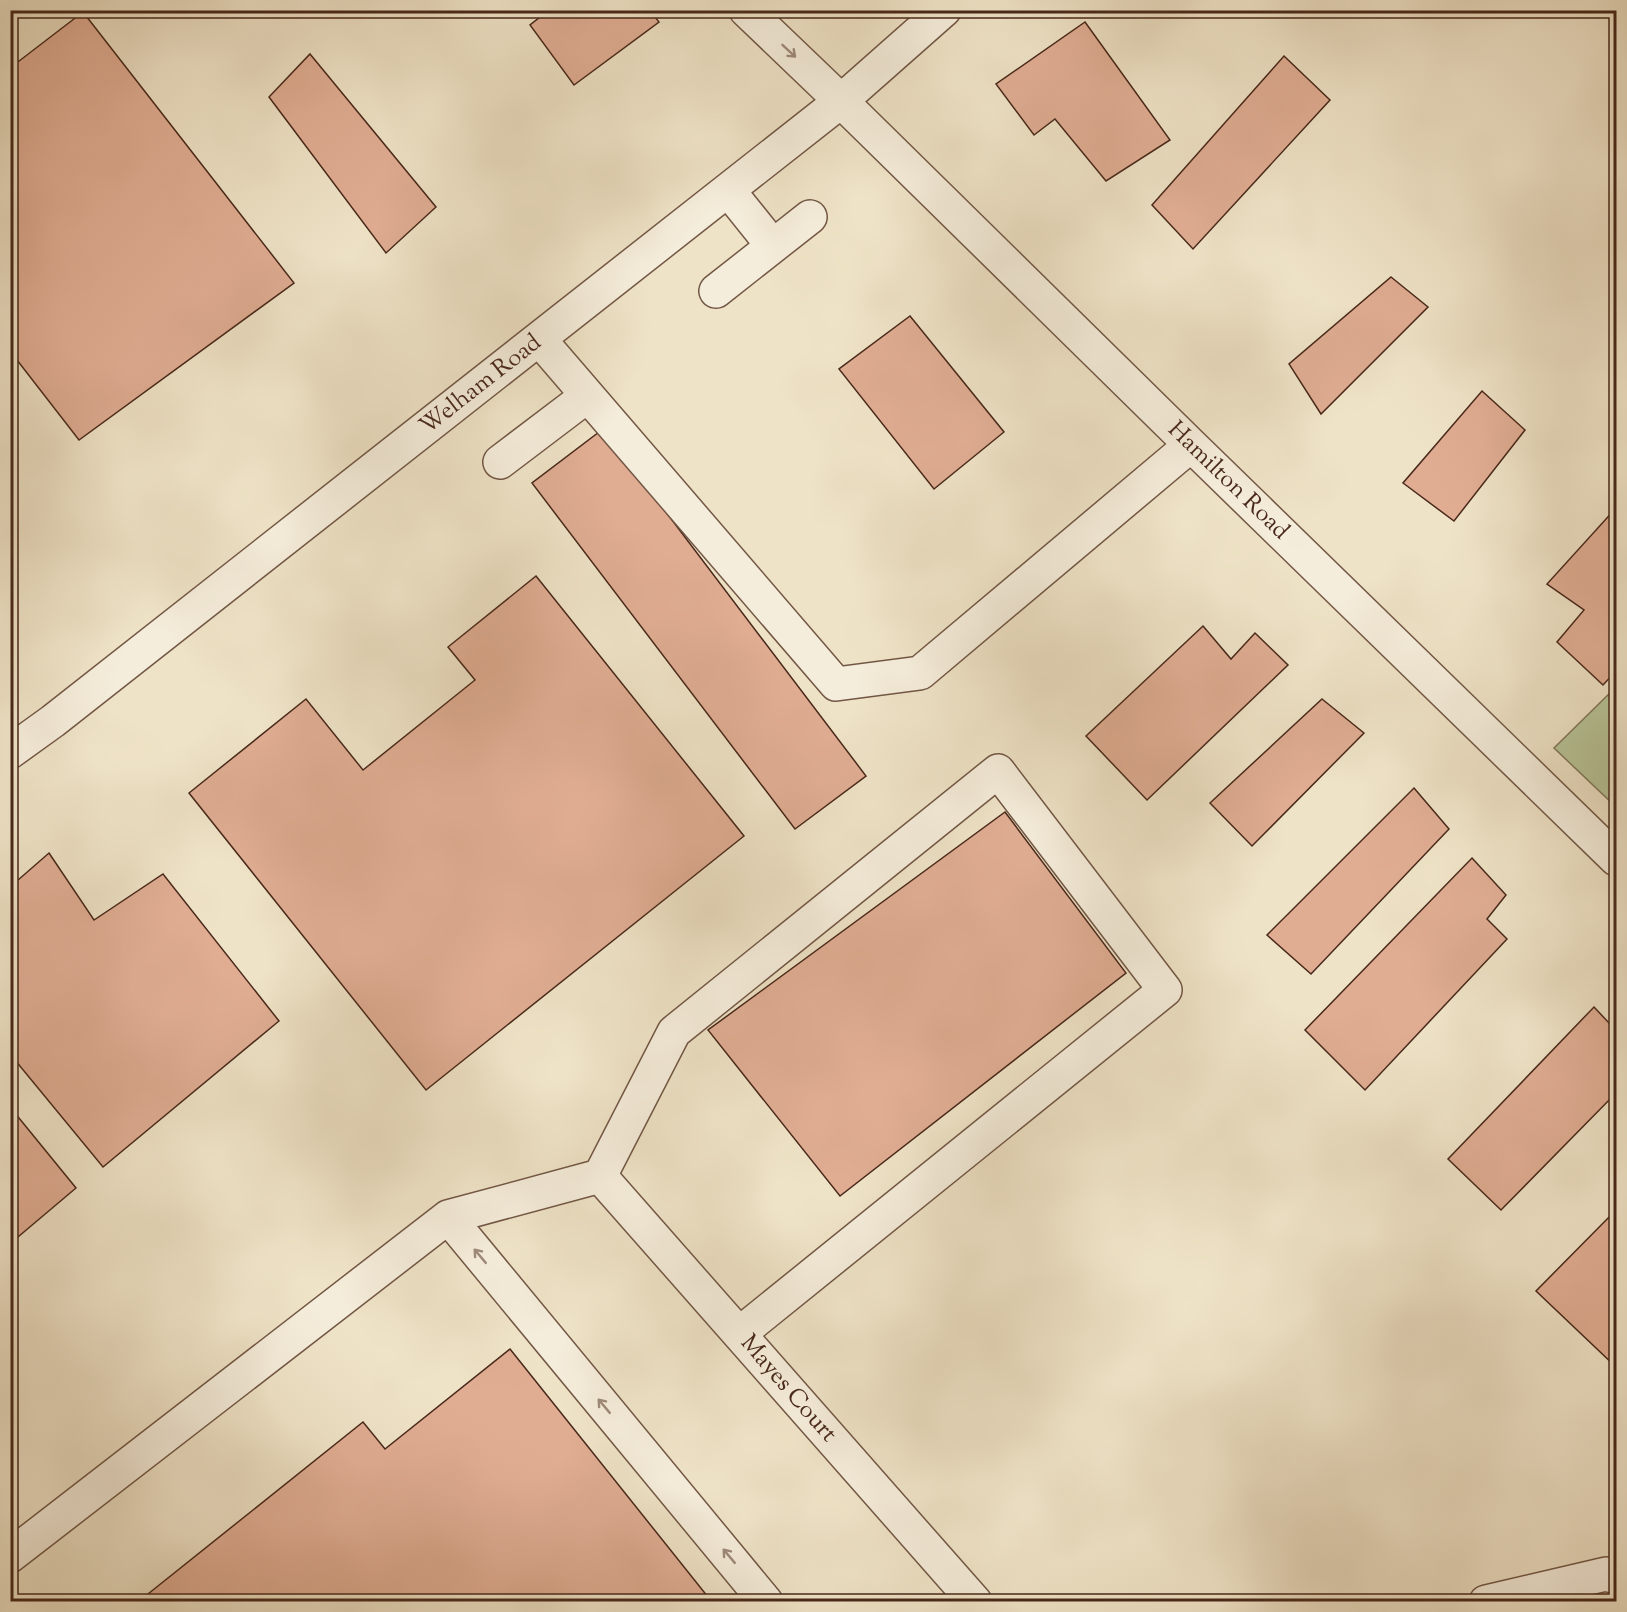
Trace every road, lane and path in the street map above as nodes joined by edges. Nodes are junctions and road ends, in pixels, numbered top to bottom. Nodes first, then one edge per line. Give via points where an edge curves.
1 (746, 10) edge
2 (944, 10) edge
3 (841, 101) junction
4 (728, 190) junction
5 (810, 217) dead end
6 (773, 246) junction
7 (716, 291) dead end
8 (539, 339) junction
9 (587, 396) junction
10 (1191, 445) junction
11 (500, 462) dead end
12 (10, 752) edge
13 (1617, 860) edge
14 (600, 1176) junction
15 (448, 1217) junction
16 (739, 1334) junction
17 (10, 1556) edge
18 (1617, 1577) edge
19 (766, 1602) edge
20 (975, 1602) edge
21 (1486, 1602) edge

1 -> 3 street, Hamilton Road
2 - 3 street, Welham Road
3 - 4 street, Welham Road
3 - 10 street, Hamilton Road
4 - 6 street
4 - 8 street, Welham Road
5 - 6 street
6 - 7 street
8 - 9 street
8 - 12 street, Welham Road
9 - 10 street via 836,684 920,673
9 - 11 street
10 - 13 street, Hamilton Road
14 - 15 street
14 - 16 street, Mayes Court
14 - 16 street via 674,1032 998,771 1166,990
15 - 17 street
19 -> 15 street
16 - 20 street, Mayes Court
18 - 21 street via 1606,1574

